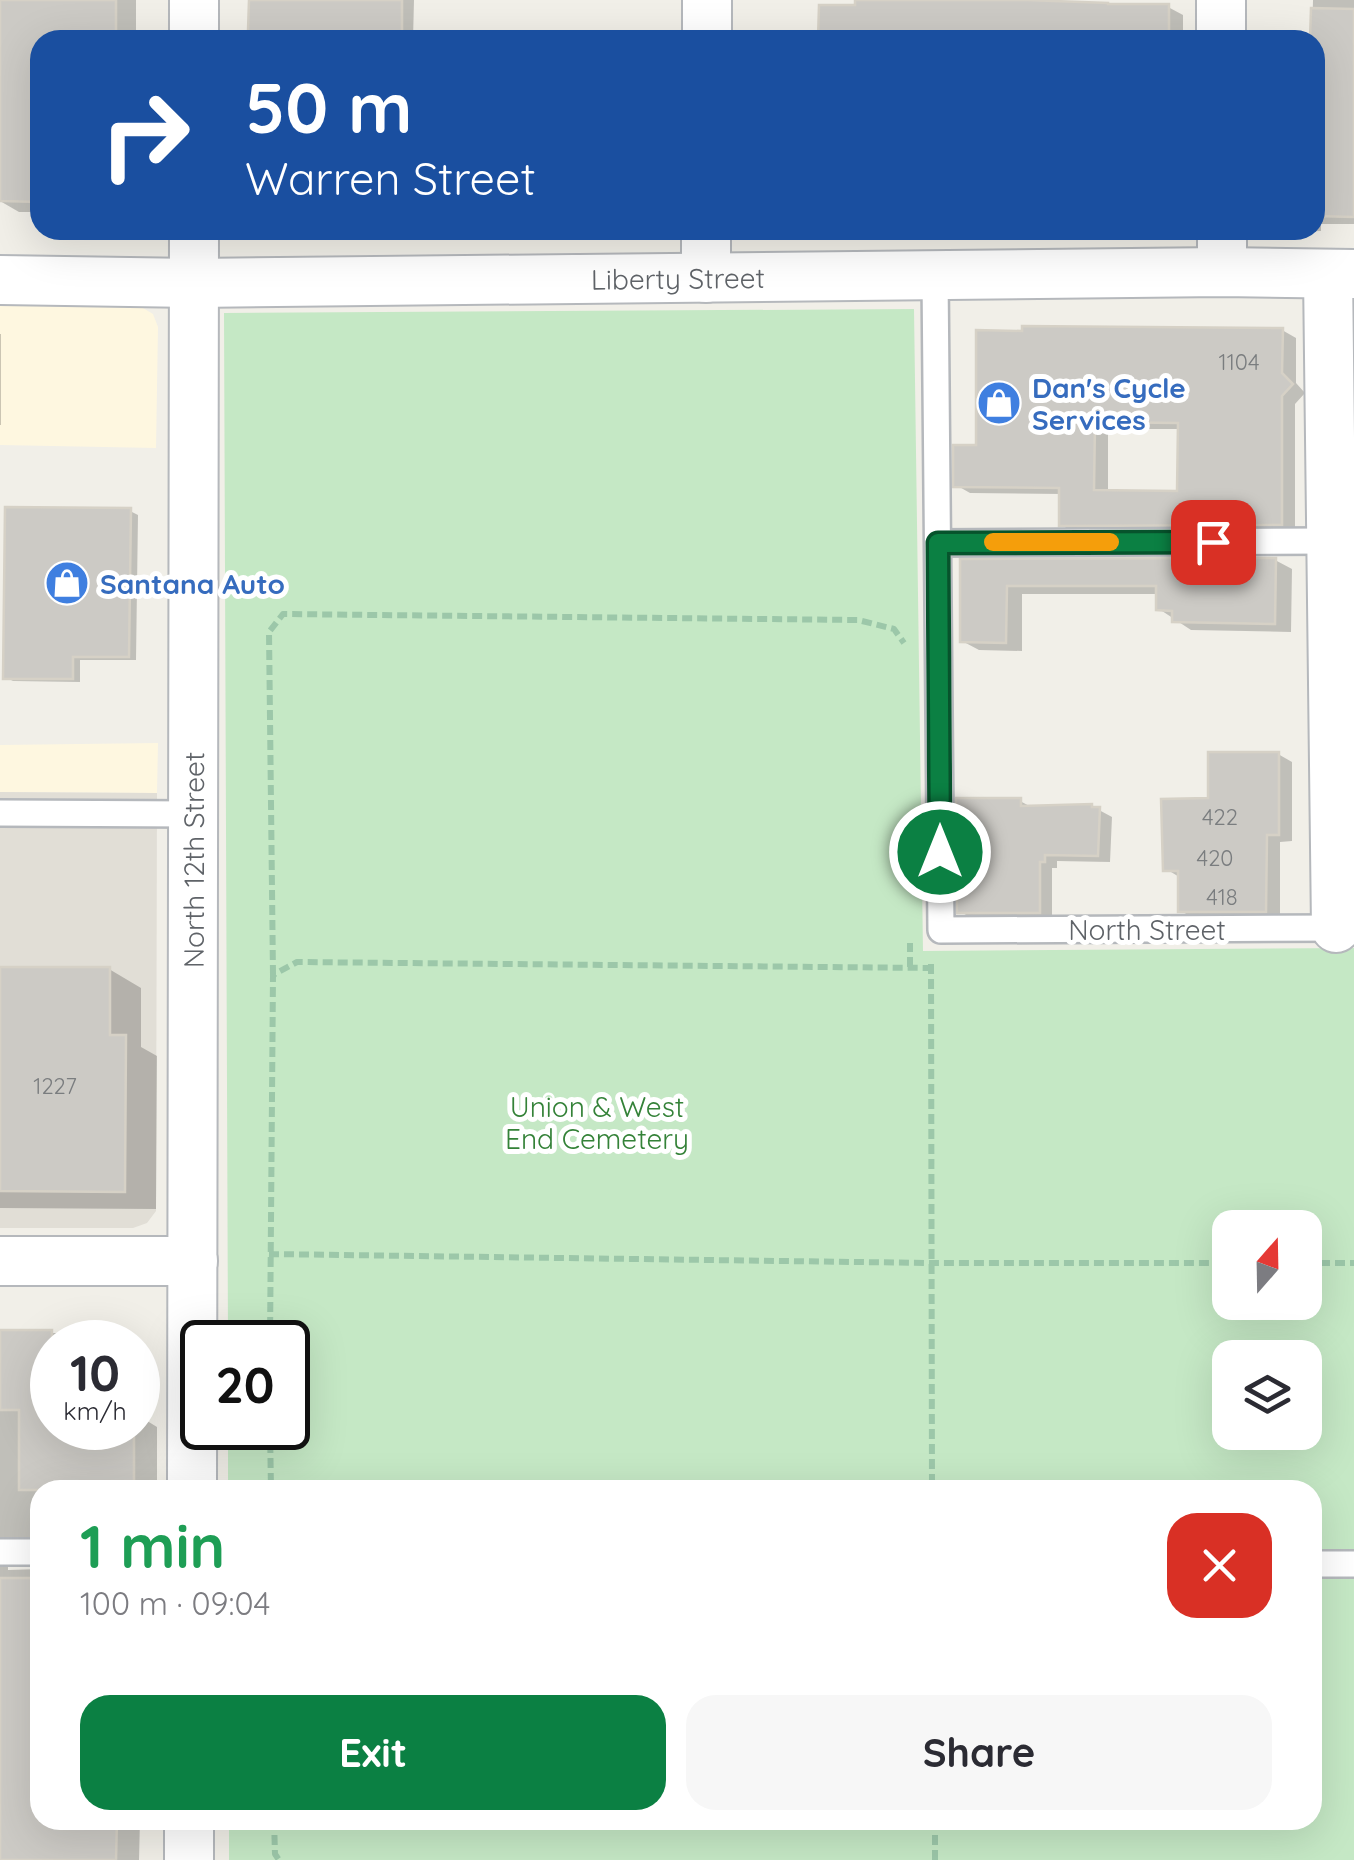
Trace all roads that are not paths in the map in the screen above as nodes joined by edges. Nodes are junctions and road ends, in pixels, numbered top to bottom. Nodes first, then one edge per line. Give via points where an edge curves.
1 (194, 0) edge
2 (707, 0) edge
3 (1221, 0) edge
4 (194, 30) edge
5 (706, 30) edge
6 (1221, 30) edge
7 (194, 240) edge
8 (706, 240) edge
9 (1222, 251) edge
10 (1341, 274) edge
11 (935, 275) junction
12 (706, 278) junction
13 (0, 280) edge
14 (194, 283) junction
15 (1331, 541) junction
16 (938, 543) junction
17 (0, 813) edge
18 (193, 814) junction
19 (1345, 928) edge
20 (0, 1261) edge
21 (193, 1261) junction
22 (192, 1480) edge
23 (0, 1552) edge
24 (30, 1552) edge
25 (1322, 1564) edge
26 (1354, 1564) edge
27 (189, 1830) edge
28 (189, 1860) edge

1 - 4 street
2 - 5 street
3 - 6 street
7 - 14 street, North 12th Street
8 - 12 street
9 - 10 street, Liberty Street
9 - 11 street, Liberty Street
10 - 15 street
11 - 12 street, Liberty Street
11 - 16 lane
12 - 14 street, Liberty Street
13 - 14 street, Liberty Street
14 - 18 street, North 12th Street
15 - 16 lane
15 - 19 street
16 - 19 lane, North Street via 941,930
17 - 18 lane
18 - 21 street, North 12th Street
20 - 21 street
21 - 22 street, North 12th Street
23 - 24 lane
25 - 26 lane
27 - 28 street

